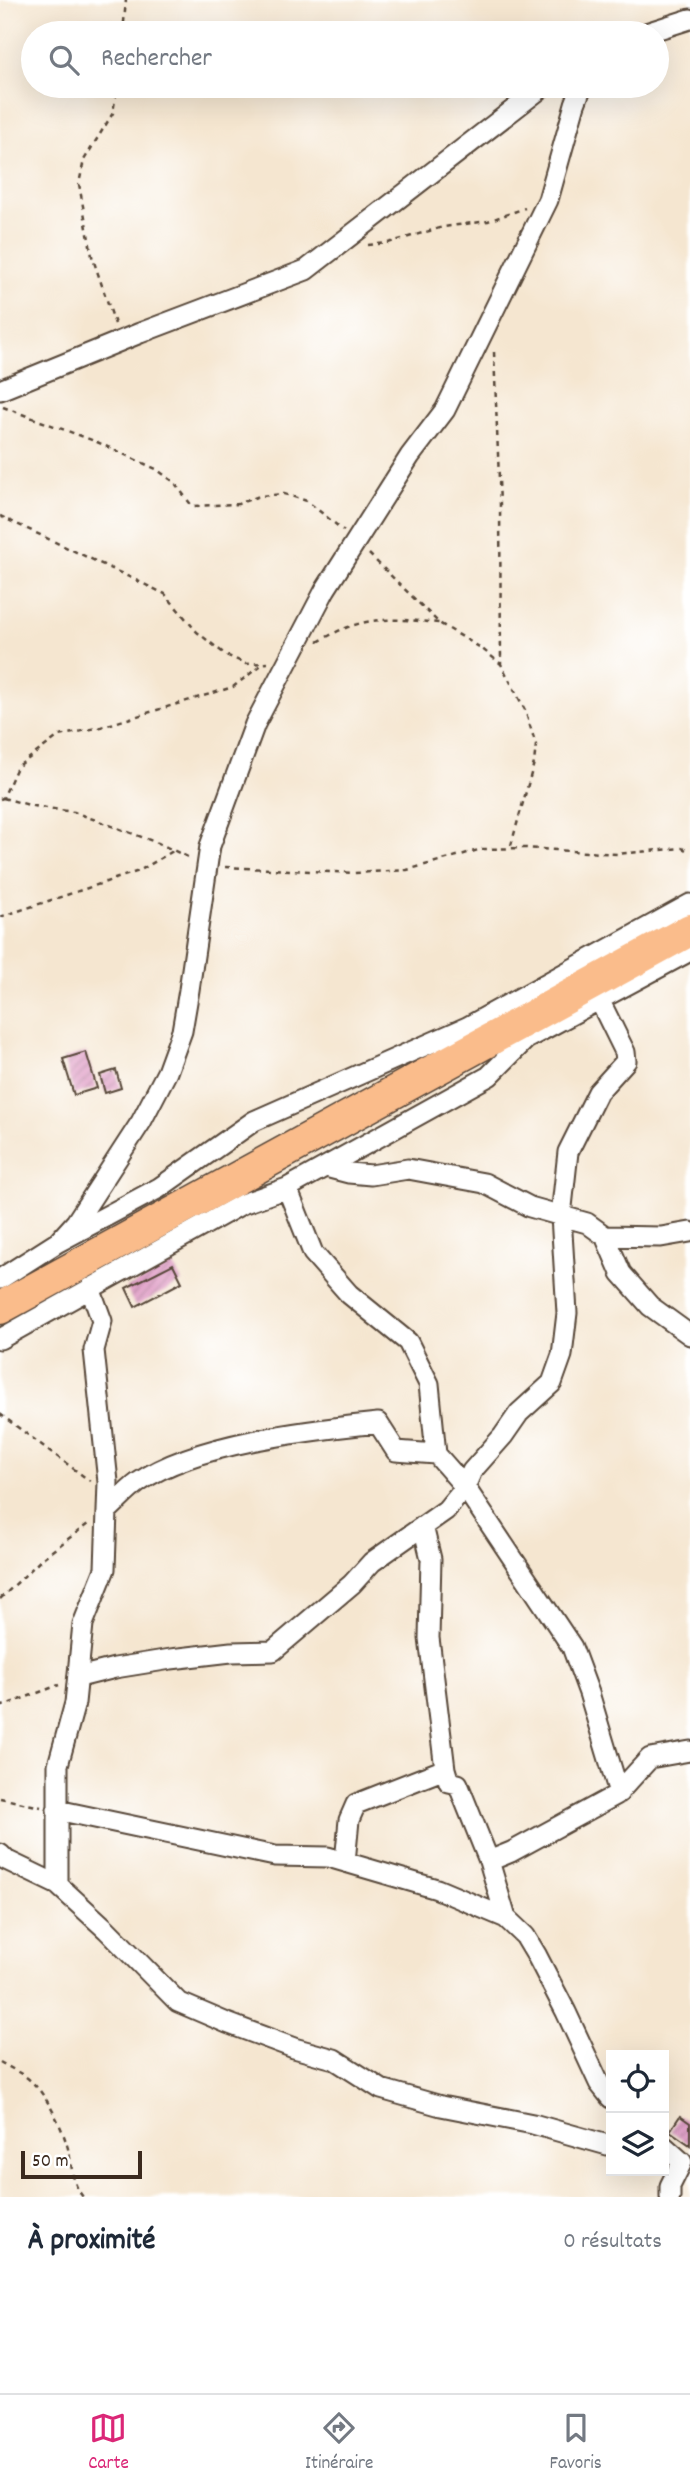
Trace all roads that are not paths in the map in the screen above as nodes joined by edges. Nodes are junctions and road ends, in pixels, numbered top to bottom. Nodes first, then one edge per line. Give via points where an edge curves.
1 (690, 19) edge
2 (669, 26) edge
3 (529, 98) edge
4 (577, 98) edge
5 (0, 390) edge
6 (690, 904) edge
7 (690, 930) edge
8 (690, 951) edge
9 (595, 992) junction
10 (326, 1167) junction
11 (287, 1188) junction
12 (561, 1216) junction
13 (690, 1233) edge
14 (605, 1236) junction
15 (58, 1242) junction
16 (0, 1279) edge
17 (90, 1288) junction
18 (0, 1308) edge
19 (690, 1335) edge
20 (0, 1339) edge
21 (436, 1454) junction
22 (465, 1487) junction
23 (107, 1503) junction
24 (423, 1526) junction
25 (79, 1677) junction
26 (690, 1751) edge
27 (445, 1769) junction
28 (619, 1793) junction
29 (57, 1810) junction
30 (0, 1854) edge
31 (489, 1861) junction
32 (345, 1862) junction
33 (58, 1885) junction
34 (506, 1918) junction
35 (606, 2092) edge
36 (606, 2145) edge
37 (679, 2163) edge
38 (670, 2197) edge

1 - 2 street
3 - 5 street via 306,270
4 - 15 street via 548,200 445,410 410,456 325,590 255,724 209,846 182,1031 167,1072 135,1132
6 - 15 street via 467,1027 254,1121 159,1188
7 - 9 highway
8 - 9 street
9 - 10 street via 526,1040 489,1076
9 - 12 street via 626,1061 598,1092 568,1152
9 - 18 highway
10 - 11 street
10 - 12 street via 371,1175 408,1169 484,1182 530,1207
11 - 17 street via 242,1204
11 - 21 street via 313,1254 349,1294 408,1342 429,1384
12 - 14 street via 587,1223
12 - 22 street via 567,1313 562,1355 552,1383 519,1413 472,1471
13 - 14 street
14 - 19 street via 621,1273 650,1306
15 - 16 street
17 - 20 street
17 - 23 street via 102,1321 94,1350
21 - 22 street
21 - 23 street via 396,1451 378,1423 318,1429 179,1462
22 - 24 street via 446,1510
22 - 28 street via 572,1647
23 - 25 street via 105,1569 83,1624
24 - 25 street via 372,1562 273,1651 171,1659
24 - 27 street via 430,1559 429,1638
25 - 29 street via 58,1765
26 - 28 street via 650,1758
27 - 31 street via 449,1782 458,1784
27 - 32 street via 356,1804 349,1820
28 - 31 street
29 - 32 street via 275,1856 328,1857
29 - 33 street
30 - 33 street
31 - 34 street
32 - 34 street via 437,1889
33 - 36 street via 178,2002 334,2059 381,2090
34 - 35 street via 537,1956
37 - 38 street

